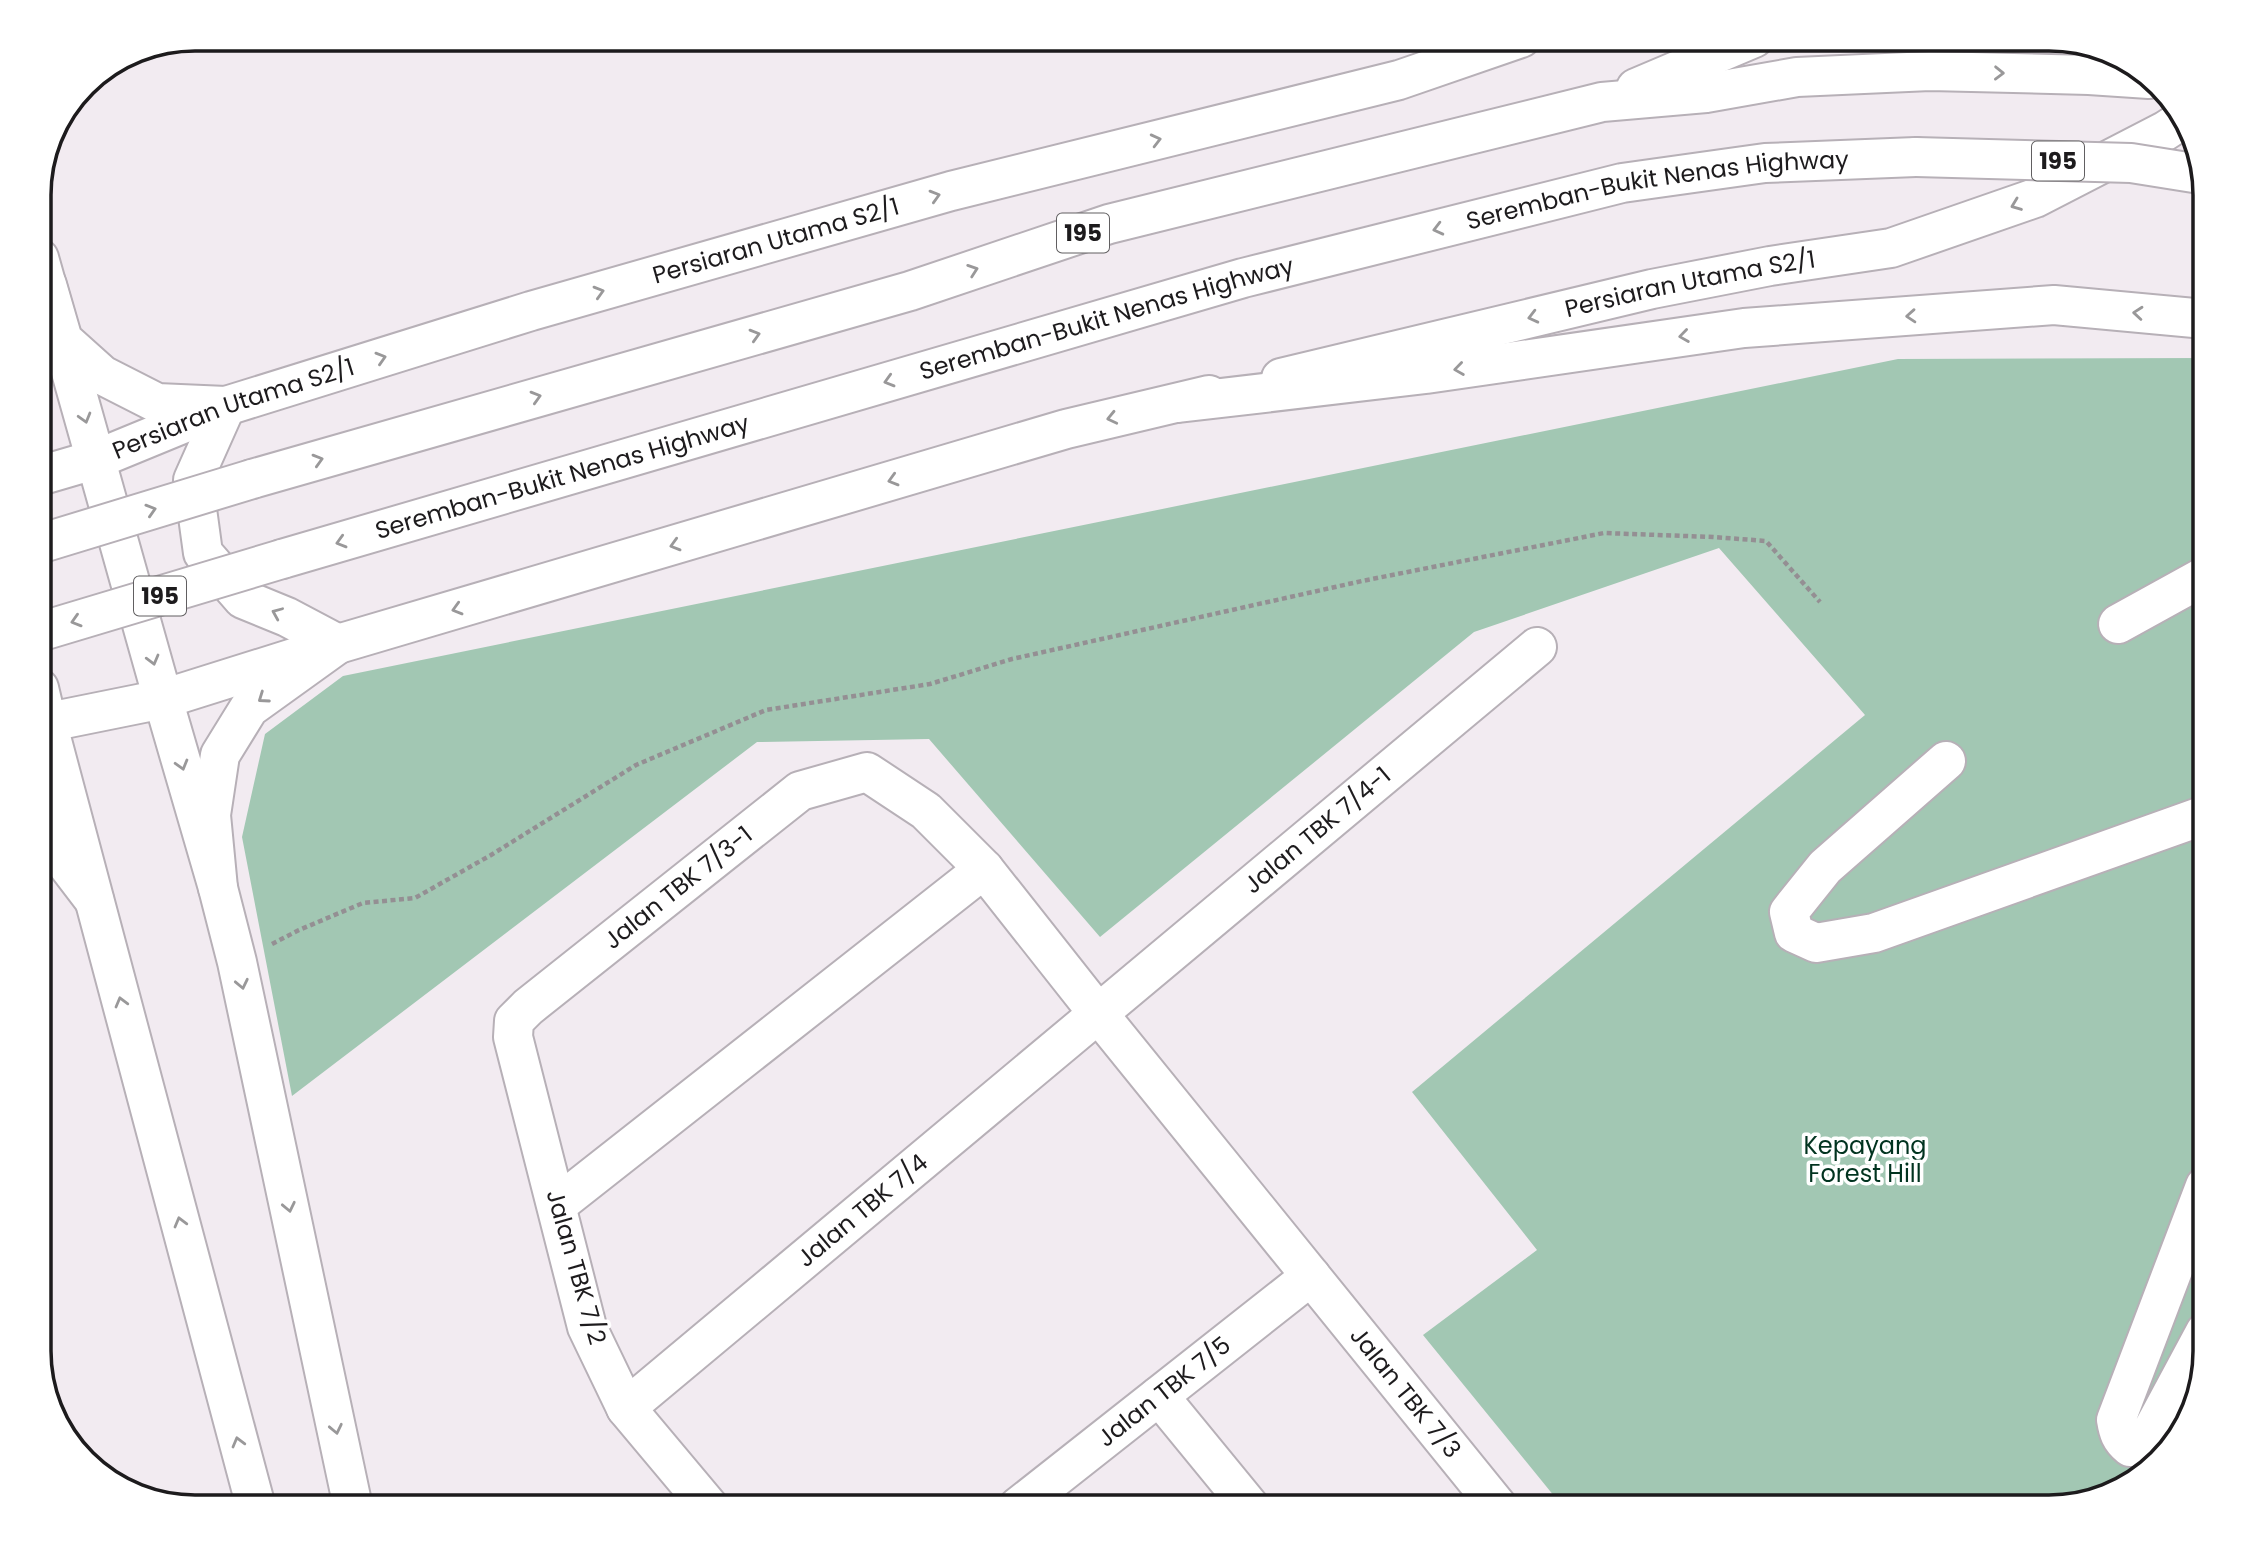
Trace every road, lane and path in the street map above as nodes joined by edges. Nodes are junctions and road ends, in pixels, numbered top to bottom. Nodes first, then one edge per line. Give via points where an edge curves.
1 (1483, 51) edge
2 (1723, 51) edge
3 (2133, 78) edge
4 (1602, 102) junction
5 (2175, 125) edge
6 (2191, 172) edge
7 (51, 299) edge
8 (51, 300) edge
9 (2193, 319) edge
10 (1178, 403) junction
11 (226, 406) junction
12 (97, 459) junction
13 (51, 472) edge
14 (51, 540) edge
15 (2193, 583) edge
16 (1820, 602) dead end
17 (2118, 624) dead end
18 (51, 628) edge
19 (338, 644) junction
20 (1537, 647) dead end
21 (163, 699) junction
22 (51, 711) edge
23 (51, 747) edge
24 (1946, 761) dead end
25 (867, 772) joint
26 (2193, 820) edge
27 (51, 844) edge
28 (984, 869) junction
29 (218, 888) junction
30 (94, 900) junction
31 (237, 962) junction
32 (1097, 1012) junction
33 (513, 1037) joint
34 (557, 1205) junction
35 (2193, 1220) edge
36 (1311, 1276) junction
37 (2193, 1356) edge
38 (1159, 1396) junction
39 (626, 1408) junction
40 (253, 1495) edge
41 (350, 1495) edge
42 (699, 1495) edge
43 (1048, 1495) edge
44 (1240, 1495) edge
45 (1488, 1495) edge

11 -> 1 main road, Persiaran Utama S2/1 via 531,311 938,195 1399,80
2 - 4 main road
4 -> 3 main road, 195 via 1706,93 1797,77 1930,71
14 -> 4 main road, 195, bridge via 252,478 910,291 1109,224
5 -> 10 main road, Persiaran Utama S2/1 via 2035,198 1891,248 1652,289
6 -> 18 main road, Seremban-Bukit Nenas Highway / 195, bridge via 2131,163 1916,157 1765,163 1608,186 1243,278
7 - 11 main road via 63,340 102,375 157,403
8 -> 12 main road
9 -> 10 main road via 2054,305 1744,328 1426,374
10 -> 19 main road via 1066,429
11 - 12 main road, Persiaran Utama S2/1
19 -> 11 main road via 243,599 203,553 193,480
12 - 13 main road, Persiaran Utama S2/1
12 -> 21 main road
15 - 17 main road
16 - 31 path via 1766,541 1604,533 1012,659 930,684 766,710 636,765 415,898 363,903
19 - 21 main road
19 -> 29 main road via 249,708 220,755 211,815
20 - 32 main road, Jalan TBK 7/4-1
21 - 22 main road
21 -> 29 main road
23 - 30 main road
24 - 26 main road via 1825,867 1789,912 1794,933 1816,943 1874,933
25 - 28 main road, Jalan TBK 7/3 via 926,811
25 - 33 main road, Jalan TBK 7/3-1 via 800,791 528,1007 514,1021
27 - 30 main road
28 - 32 main road, Jalan TBK 7/3
28 - 34 main road
29 - 31 main road
40 -> 30 main road
31 -> 41 main road
32 - 36 main road, Jalan TBK 7/3
32 - 39 main road, Jalan TBK 7/4
33 - 34 main road, Jalan TBK 7/2
34 - 39 main road, Jalan TBK 7/2 via 587,1326
35 - 37 main road via 2116,1420 2118,1433 2130,1447 2147,1440
36 - 38 main road, Jalan TBK 7/5
36 - 45 main road, Jalan TBK 7/3
38 - 43 main road, Jalan TBK 7/5
38 - 44 main road
39 - 42 main road, Jalan TBK 7/2

